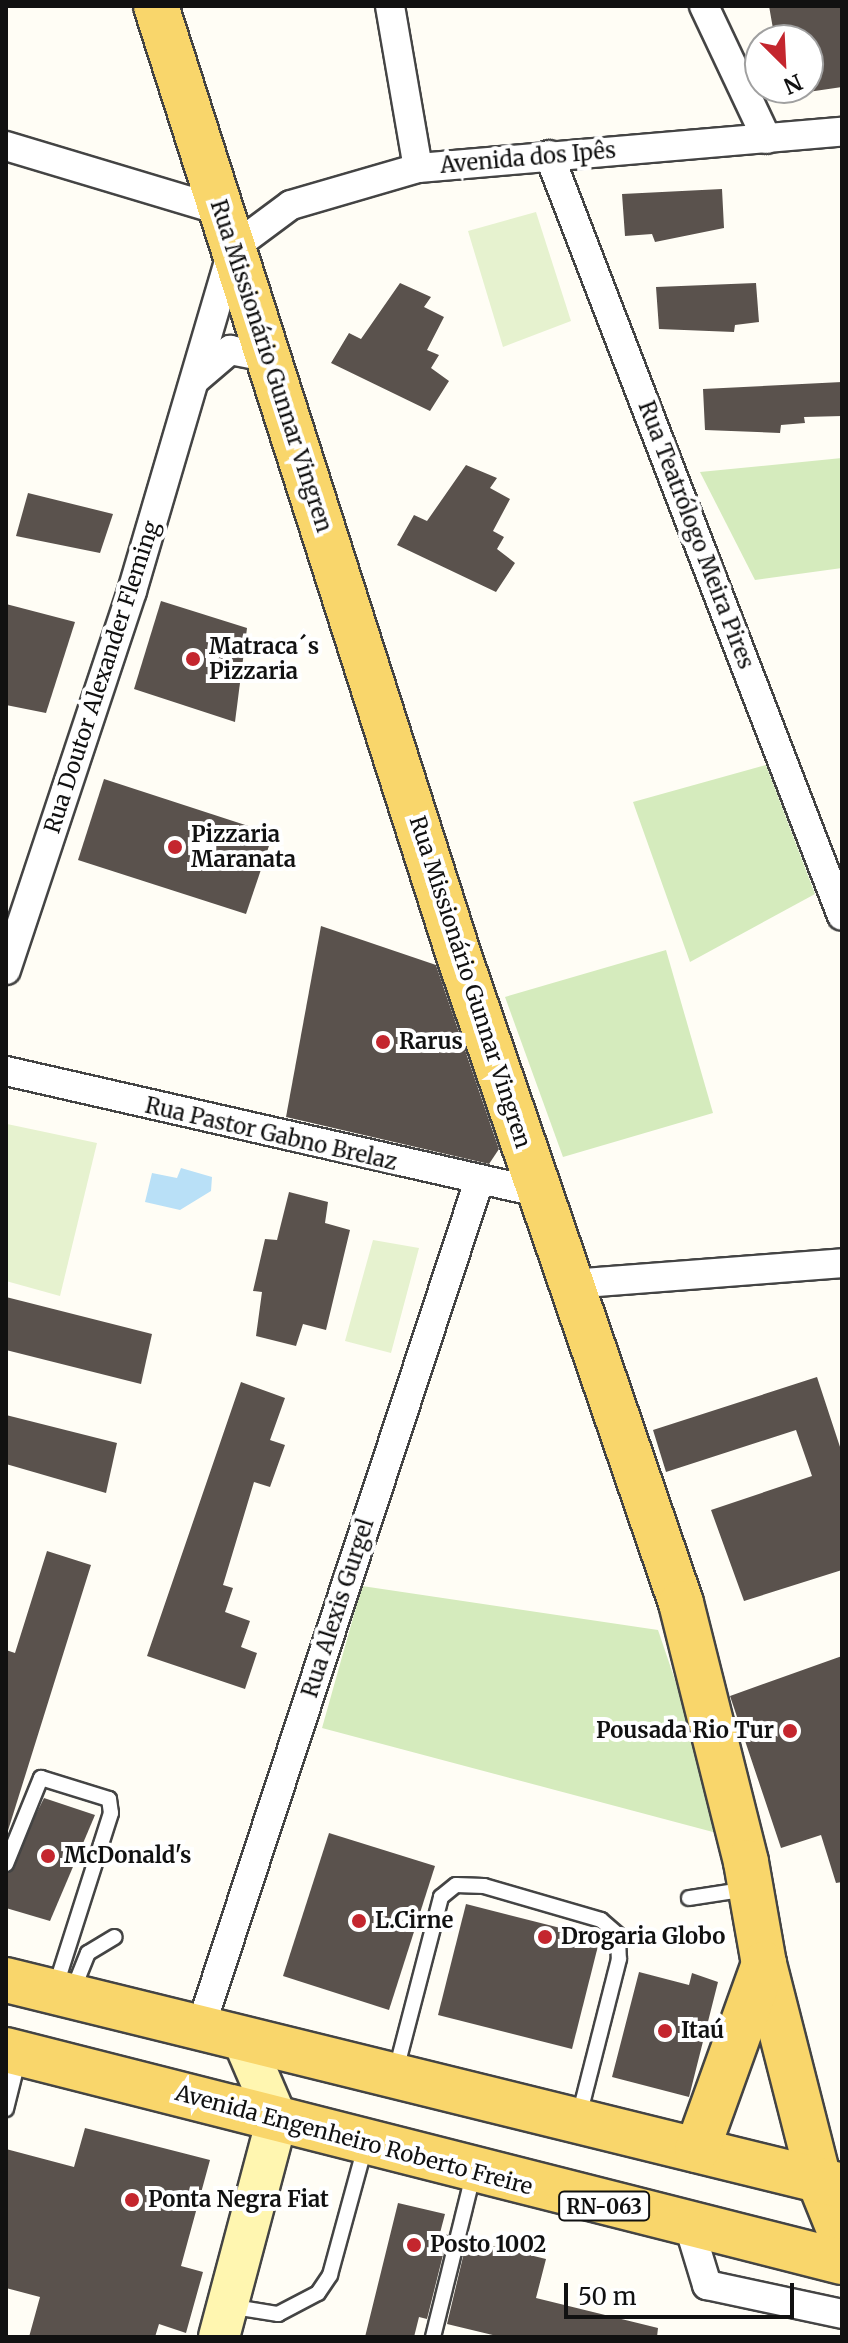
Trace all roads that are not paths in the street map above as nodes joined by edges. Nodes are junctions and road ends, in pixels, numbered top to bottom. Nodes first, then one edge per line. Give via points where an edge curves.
1 (156, 6) edge
2 (390, 6) edge
3 (704, 6) edge
4 (842, 132) edge
5 (767, 139) junction
6 (6, 146) edge
7 (549, 155) junction
8 (418, 168) junction
9 (226, 229) junction
10 (267, 357) junction
11 (194, 383) junction
12 (842, 916) edge
13 (6, 970) edge
14 (6, 1071) edge
15 (478, 1184) junction
16 (537, 1192) junction
17 (842, 1263) edge
18 (572, 1284) junction
19 (6, 1864) edge
20 (752, 1889) junction
21 (689, 1898) dead end
22 (115, 1937) dead end
23 (764, 1964) junction
24 (6, 1980) edge
25 (61, 1995) junction
26 (199, 2032) junction
27 (244, 2042) junction
28 (13, 2051) edge
29 (394, 2076) junction
30 (6, 2109) edge
31 (277, 2119) junction
32 (578, 2121) junction
33 (366, 2143) junction
34 (697, 2150) junction
35 (474, 2171) junction
36 (830, 2183) edge
37 (689, 2226) junction
38 (842, 2237) edge
39 (842, 2262) edge
40 (842, 2314) edge
41 (223, 2322) edge
42 (433, 2337) edge

1 - 9 main road, Rua Missionário Gunnar Vingren
2 - 8 street
3 - 5 street
4 - 5 street, Avenida dos Ipês
5 - 7 street, Avenida dos Ipês
6 - 9 street
7 - 8 street, Avenida dos Ipês
7 - 12 street, Rua Teatrólogo Meira Pires
8 - 9 street, Avenida dos Ipês
9 - 10 main road, Rua Missionário Gunnar Vingren
9 - 11 street, Rua Doutor Alexander Fleming
10 - 11 street, Rua Doutor Alexander Fleming via 230,350 208,361
10 - 16 main road, Rua Missionário Gunnar Vingren
11 - 13 street, Rua Doutor Alexander Fleming
14 - 15 street, Rua Pastor Gabno Brelaz
15 - 16 street, Rua Pastor Gabno Brelaz
15 - 26 street, Rua Alexis Gurgel
16 - 18 main road, Rua Missionário Gunnar Vingren
17 - 18 street
18 - 20 main road, Rua Missionário Gunnar Vingren via 681,1603
19 - 25 lane via 41,1778 109,1799 111,1813
20 - 21 lane
20 - 23 main road, Rua Missionário Gunnar Vingren
22 - 25 lane via 88,1953
23 - 34 main road, Rua Missionário Gunnar Vingren
23 - 36 main road, Rua Missionário Gunnar Vingren
24 - 25 main road
25 - 26 main road
26 - 27 main road
27 - 29 main road
27 - 31 main road
28 - 30 lane
28 - 31 main road, Avenida Engenheiro Roberto Freire / RN-063
29 - 32 main road
29 - 32 lane via 441,1897 456,1885 484,1886 601,1920 618,1935 619,1959
31 - 33 main road, Avenida Engenheiro Roberto Freire / RN-063
31 - 41 main road
32 - 34 main road
33 - 35 main road, Avenida Engenheiro Roberto Freire / RN-063
33 - 41 lane via 330,2275 318,2293 278,2314
34 - 36 main road
35 - 37 main road, Avenida Engenheiro Roberto Freire / RN-063
35 - 42 lane
36 - 38 main road, Rua Missionário Gunnar Vingren
37 - 39 main road, Avenida Engenheiro Roberto Freire / RN-063
37 - 40 street via 707,2285

